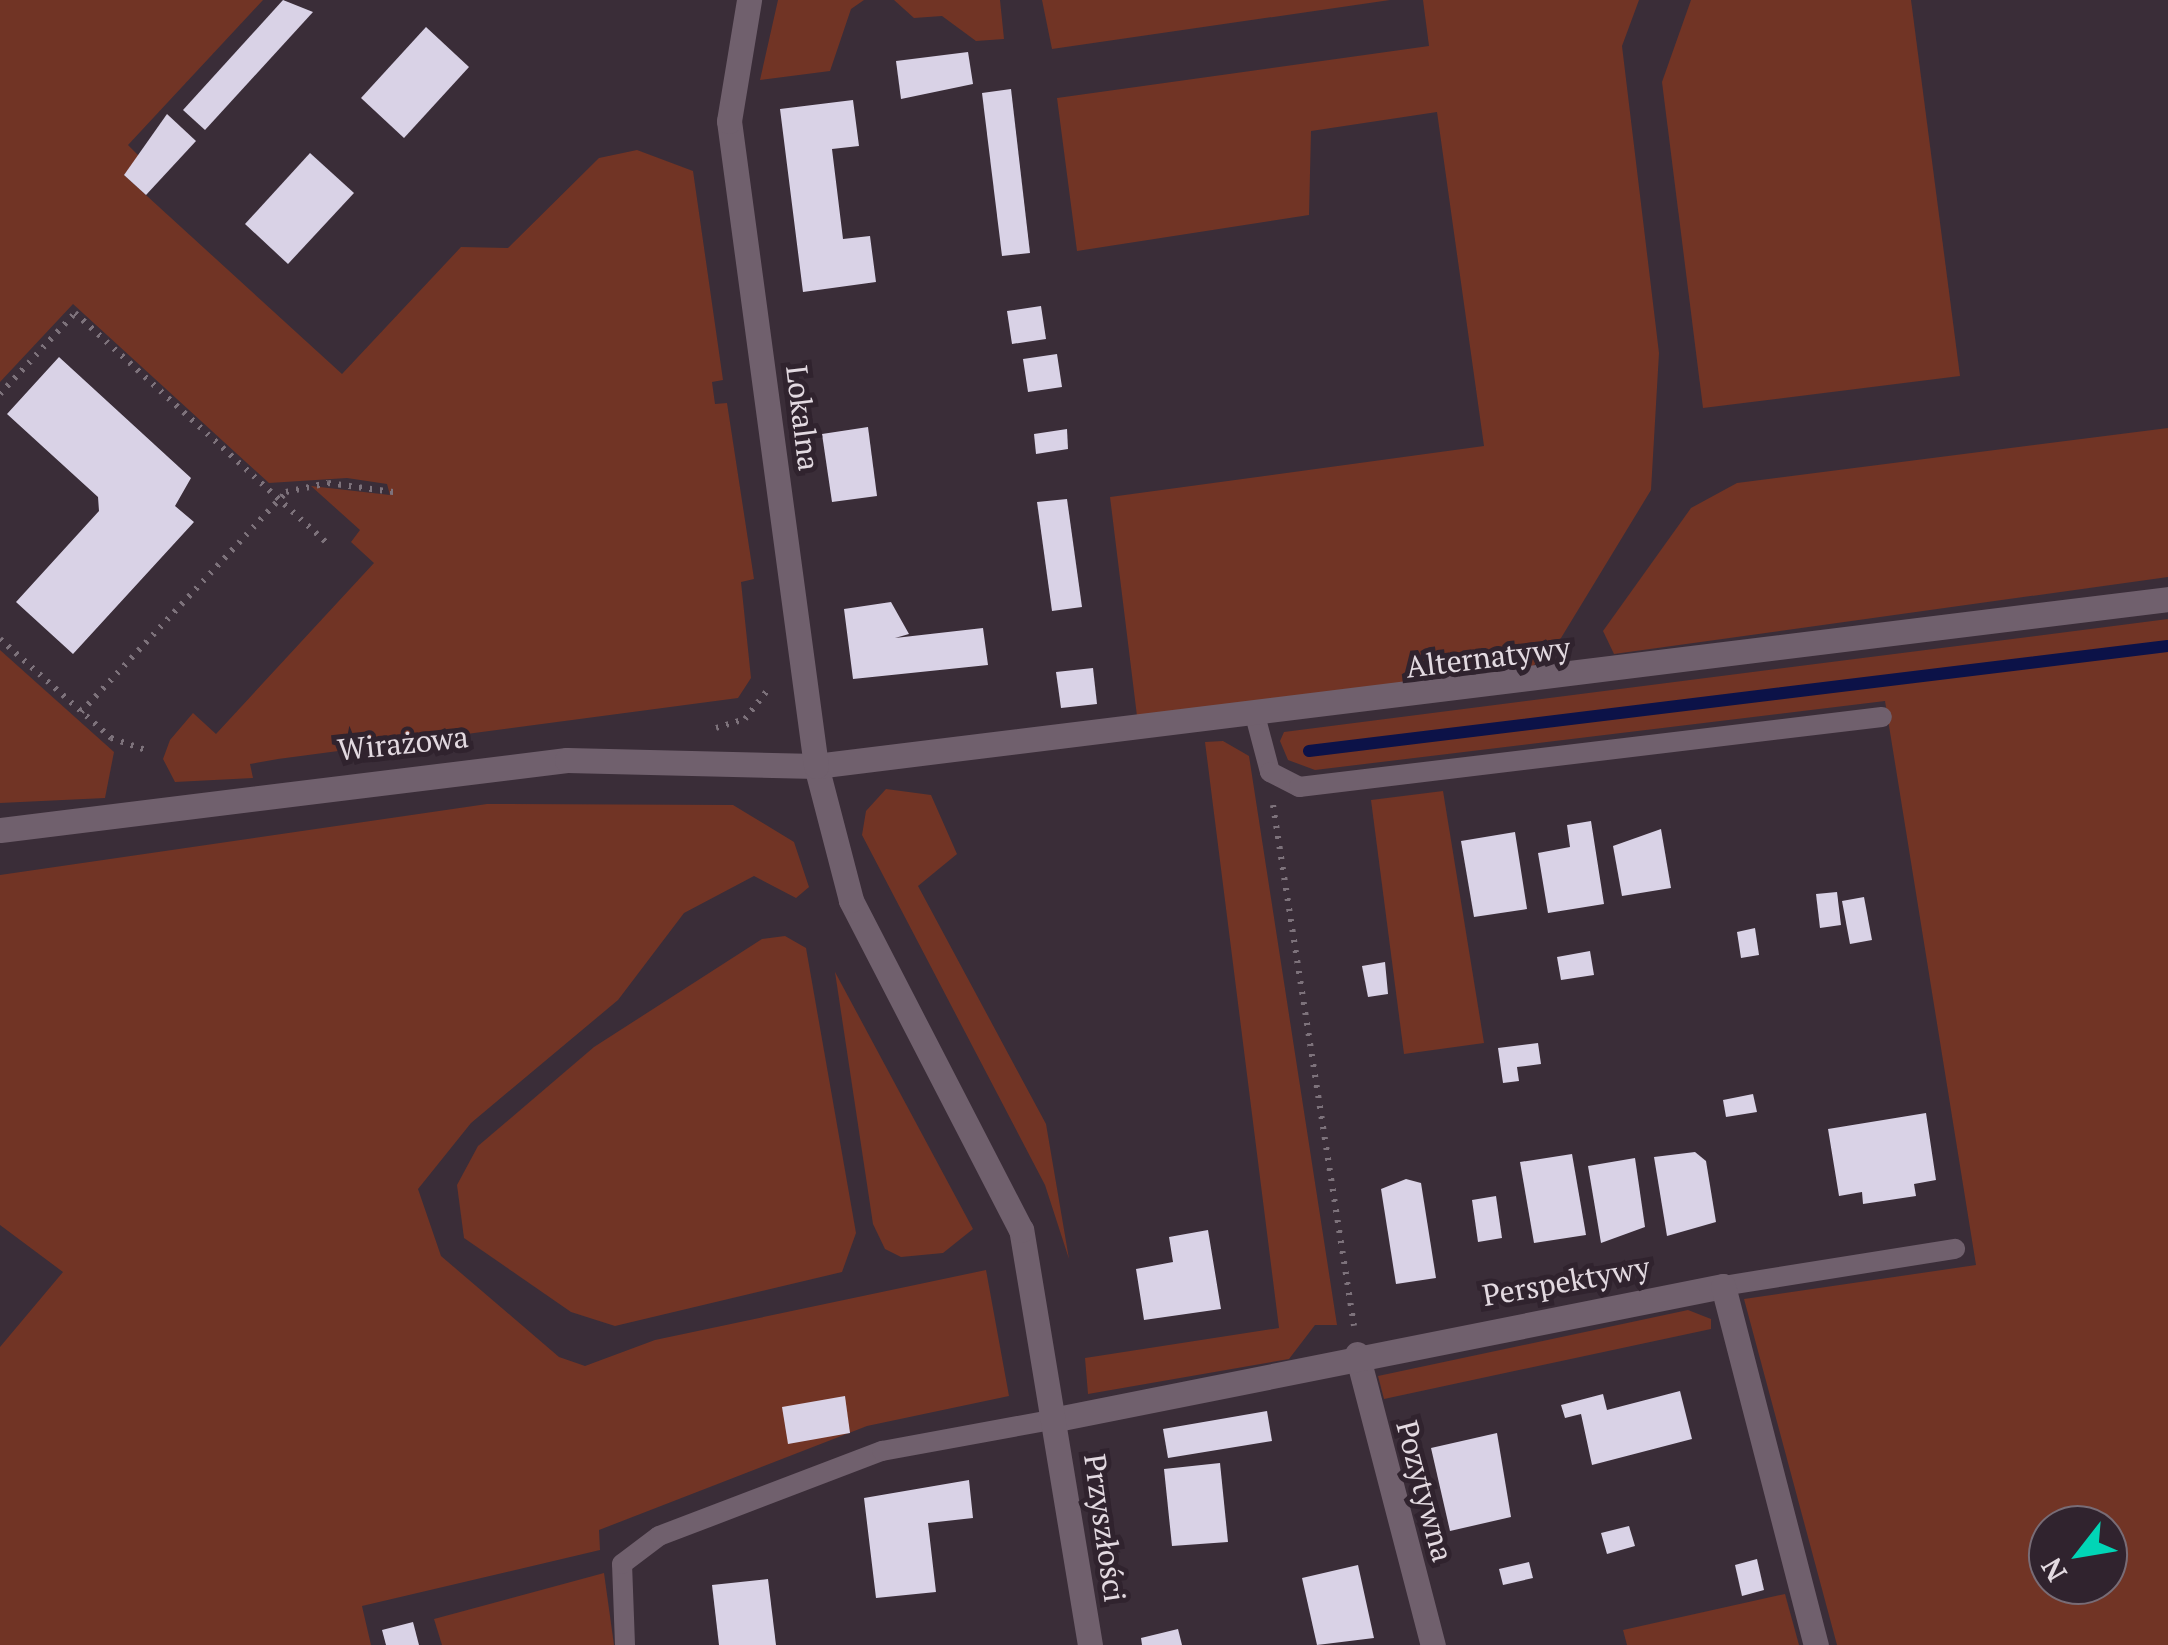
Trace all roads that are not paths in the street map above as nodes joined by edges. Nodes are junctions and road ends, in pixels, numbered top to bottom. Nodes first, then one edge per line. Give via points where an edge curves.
1 (749, 0) edge
2 (2168, 599) edge
3 (1882, 717) dead end
4 (1256, 718) junction
5 (816, 766) junction
6 (0, 830) edge
7 (1956, 1250) dead end
8 (1723, 1286) junction
9 (1357, 1354) junction
10 (1057, 1419) junction
11 (624, 1645) edge
12 (1090, 1645) edge
13 (1433, 1645) edge
14 (1816, 1645) edge

1 - 5 street, Lokalna via 730,78
2 - 4 street, Alternatywy
3 - 4 lane via 1300,787 1264,762
4 - 5 street, Alternatywy
5 - 6 street, Wirażowa via 567,760
5 - 10 street, Lokalna via 851,900 1016,1216
7 - 8 lane
8 - 9 street, Perspektywy
8 - 14 street
9 - 10 street, Perspektywy
9 - 13 street, Pozytywna
10 - 11 lane via 898,1447 659,1536 622,1564
10 - 12 street, Przyszłości

